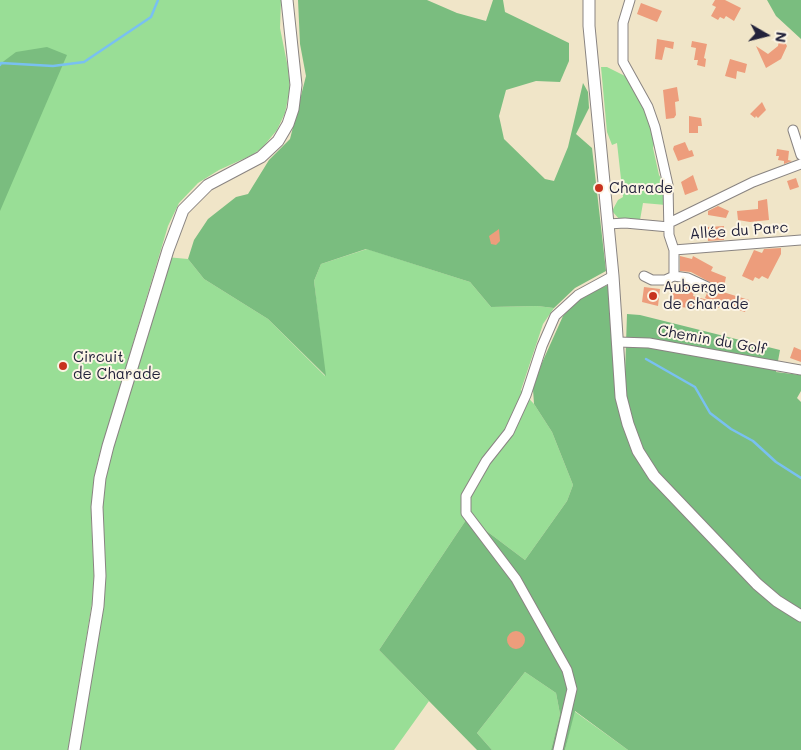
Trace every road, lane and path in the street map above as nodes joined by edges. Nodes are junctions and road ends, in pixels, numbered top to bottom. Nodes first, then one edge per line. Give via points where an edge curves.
1 (287, 0) edge
2 (589, 0) edge
3 (630, 0) edge
4 (793, 130) dead end
5 (801, 155) edge
6 (801, 164) edge
7 (608, 224) junction
8 (669, 225) junction
9 (801, 240) edge
10 (674, 250) junction
11 (613, 276) junction
12 (644, 276) dead end
13 (674, 276) junction
14 (712, 289) dead end
15 (618, 342) junction
16 (801, 370) edge
17 (801, 616) edge
18 (74, 750) edge
19 (558, 750) edge

1 - 18 street via 296,85 288,124 278,141 261,157 208,185 183,210 108,446 97,507 99,592
2 - 7 street
3 - 8 street, Allée du Parc via 623,23 623,62 648,107 655,127 668,185
4 - 5 street
6 - 8 street via 753,182
7 - 8 street
7 - 11 street
8 - 10 street, Allée du Parc via 669,239
9 - 10 street, Allée du Parc
10 - 13 street
11 - 15 street
11 - 19 street via 578,295 555,316 509,432 486,461 466,496 466,513 516,579 566,670 572,689
12 - 13 street via 652,280 666,280
13 - 14 street via 688,278
15 - 16 street, Chemin du Golf via 649,343
15 - 17 street via 621,397 638,451 654,476 758,584

